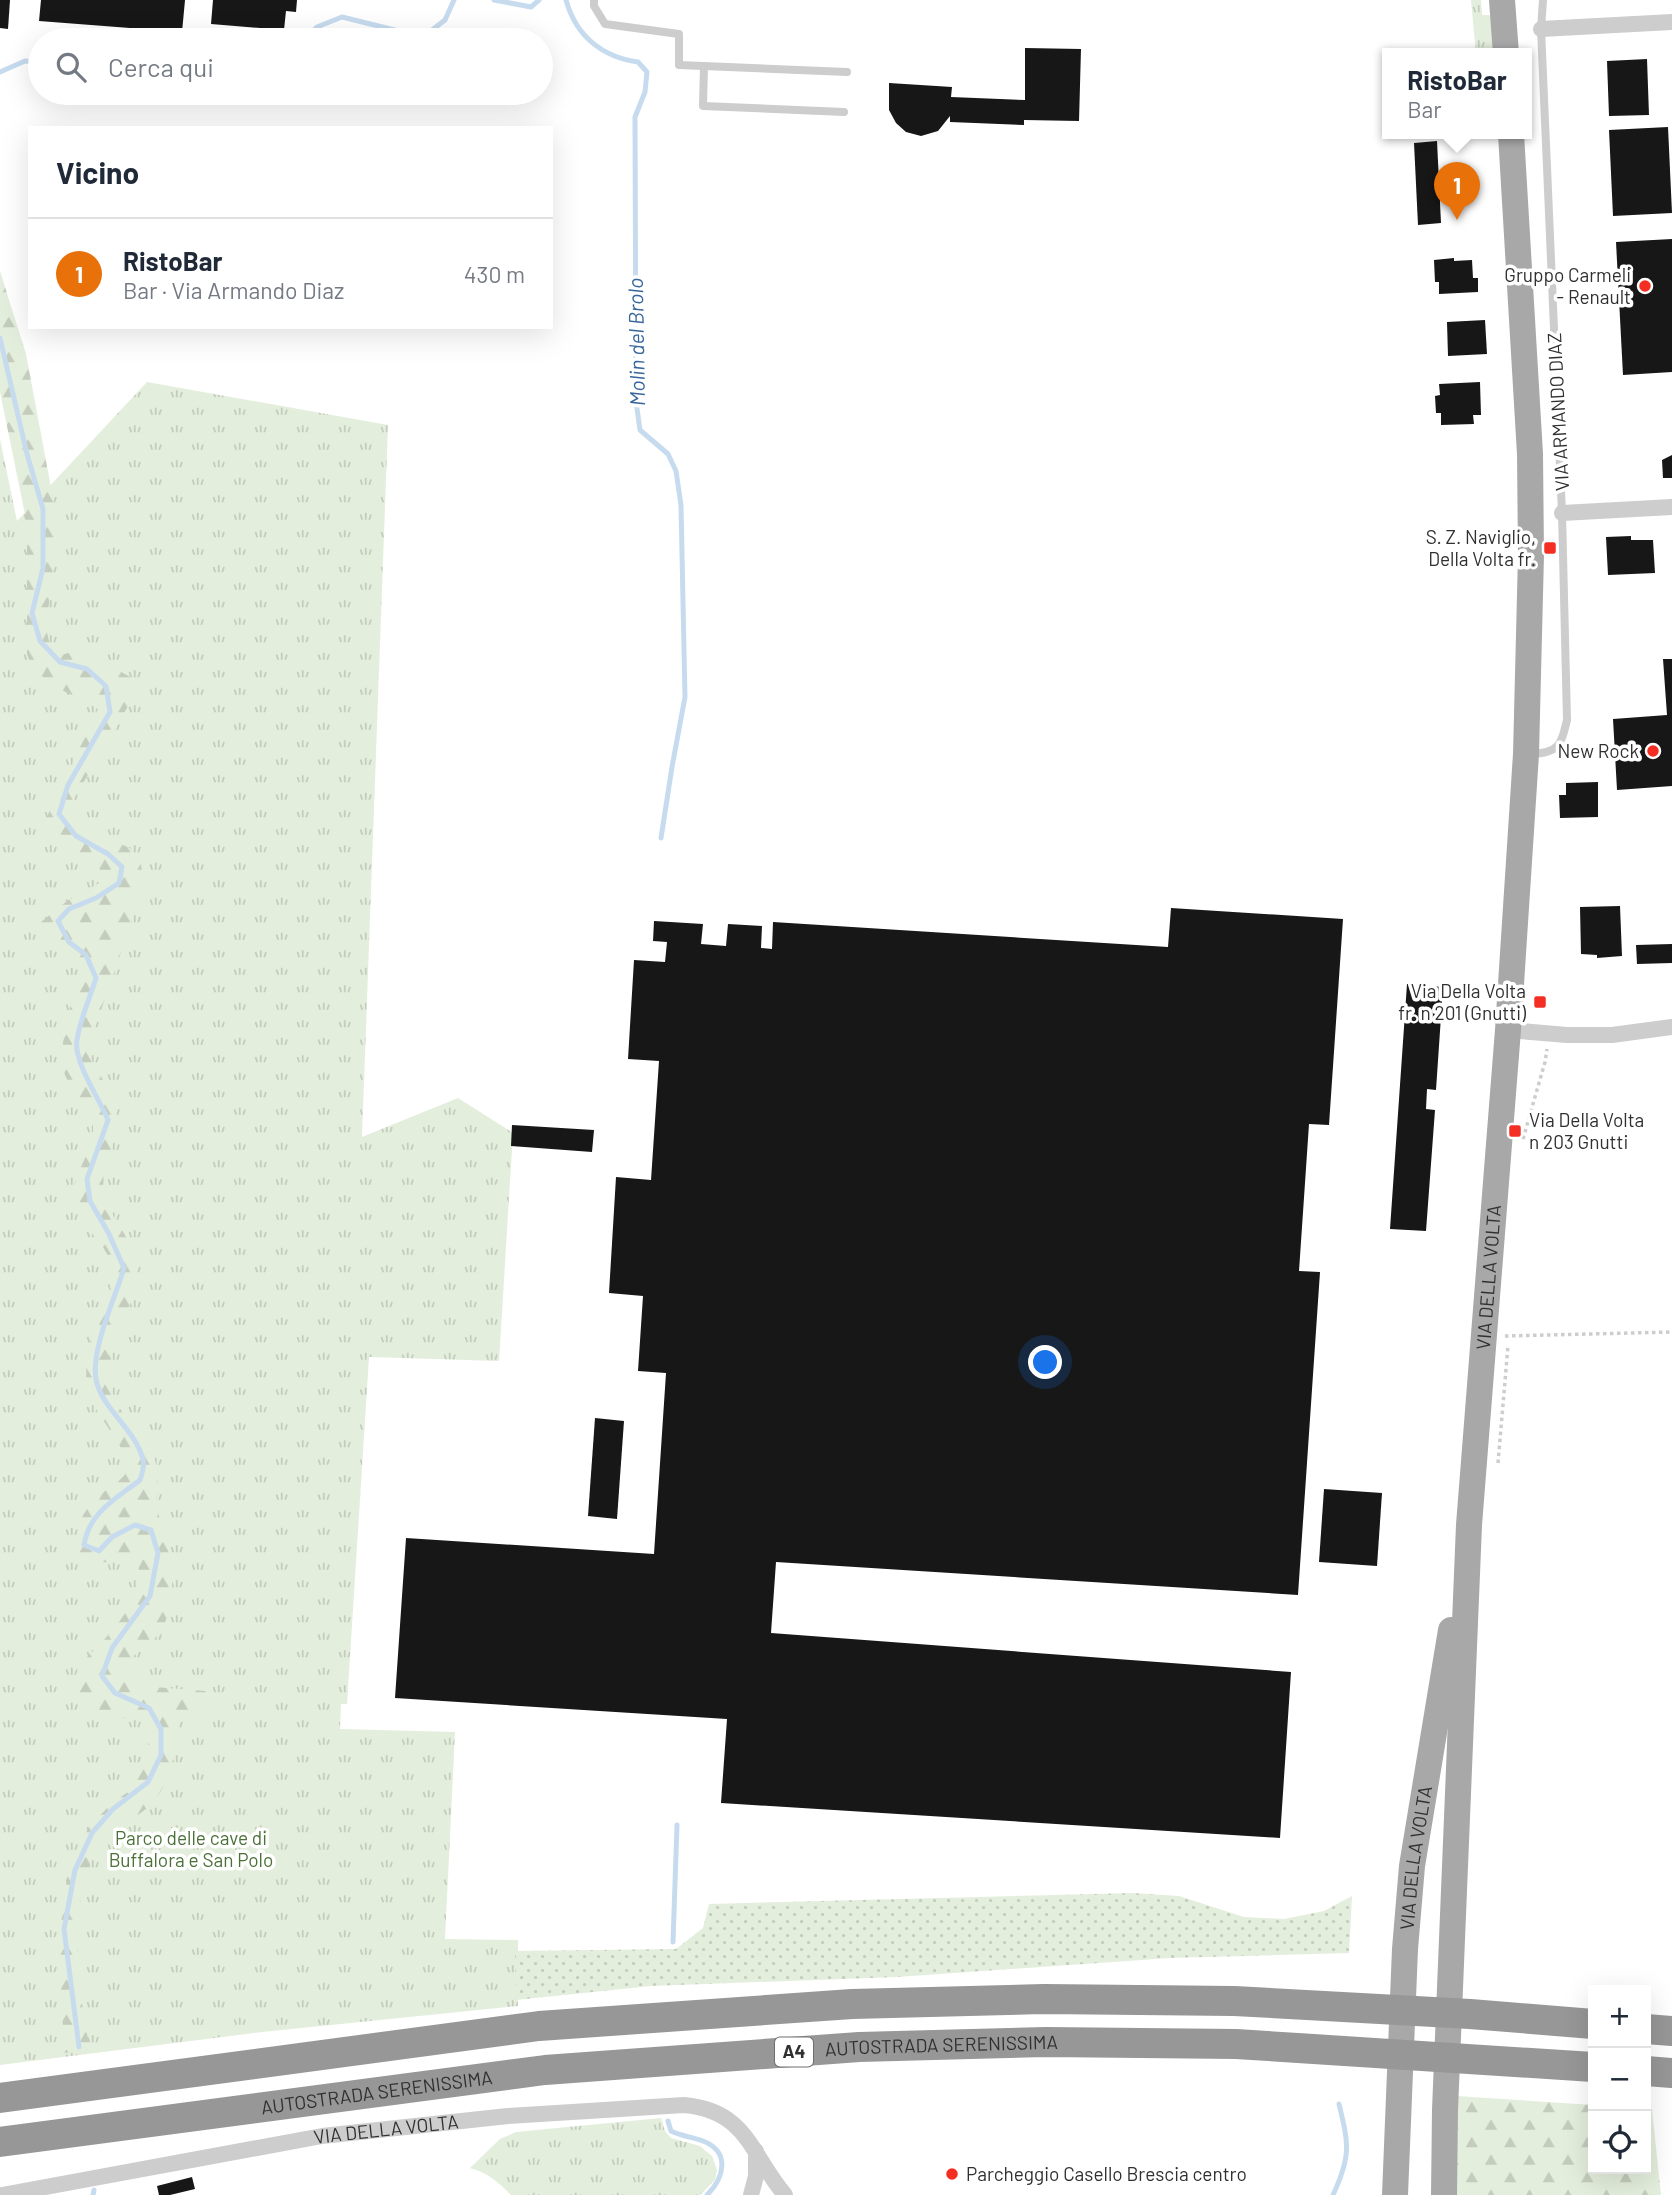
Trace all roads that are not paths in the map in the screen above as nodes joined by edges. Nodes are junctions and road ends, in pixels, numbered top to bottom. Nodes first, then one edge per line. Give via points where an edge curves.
1 (594, 0) edge
2 (1502, 0) edge
3 (1543, 0) edge
4 (1672, 22) edge
5 (1541, 29) junction
6 (1506, 48) edge
7 (704, 66) junction
8 (847, 72) dead end
9 (844, 112) dead end
10 (1511, 139) edge
11 (1672, 507) edge
12 (1562, 513) junction
13 (1526, 754) junction
14 (1520, 850) joint
15 (1672, 1027) edge
16 (1508, 1030) junction
17 (1469, 1525) junction
18 (1588, 2024) edge
19 (1651, 2029) edge
20 (1672, 2031) edge
21 (1588, 2067) edge
22 (1651, 2071) edge
23 (1672, 2073) edge
24 (0, 2098) edge
25 (0, 2142) edge
26 (756, 2151) junction
27 (2, 2195) edge
28 (751, 2195) edge
29 (785, 2195) edge
30 (1395, 2195) edge
31 (1444, 2195) edge

1 - 7 lane via 605,24 679,34 679,65
2 - 6 main road
3 - 5 lane, VIA ARMANDO DIAZ
4 - 5 street
5 - 12 lane, VIA ARMANDO DIAZ
7 - 8 lane
7 - 9 lane via 703,106
10 - 13 main road, VIA ARMANDO DIAZ via 1530,454
11 - 12 street
12 - 13 lane, VIA ARMANDO DIAZ via 1567,720 1556,749
13 - 14 main road, VIA ARMANDO DIAZ
14 - 16 main road, VIA DELLA VOLTA
15 - 16 street via 1612,1035
16 - 17 main road, VIA DELLA VOLTA
17 - 30 main road, VIA DELLA VOLTA via 1412,1866
17 - 31 main road, VIA DELLA VOLTA
18 - 24 highway, A4 via 1234,2001 852,2004 539,2026
19 - 20 highway
21 - 25 highway, AUTOSTRADA SERENISSIMA / A4 via 1236,2044 1046,2042 859,2048 545,2070
22 - 23 highway
26 - 27 street, VIA DELLA VOLTA via 725,2117 698,2106 670,2106 509,2116 322,2136
26 - 28 street
26 - 29 street, VIA DELLA VOLTA

